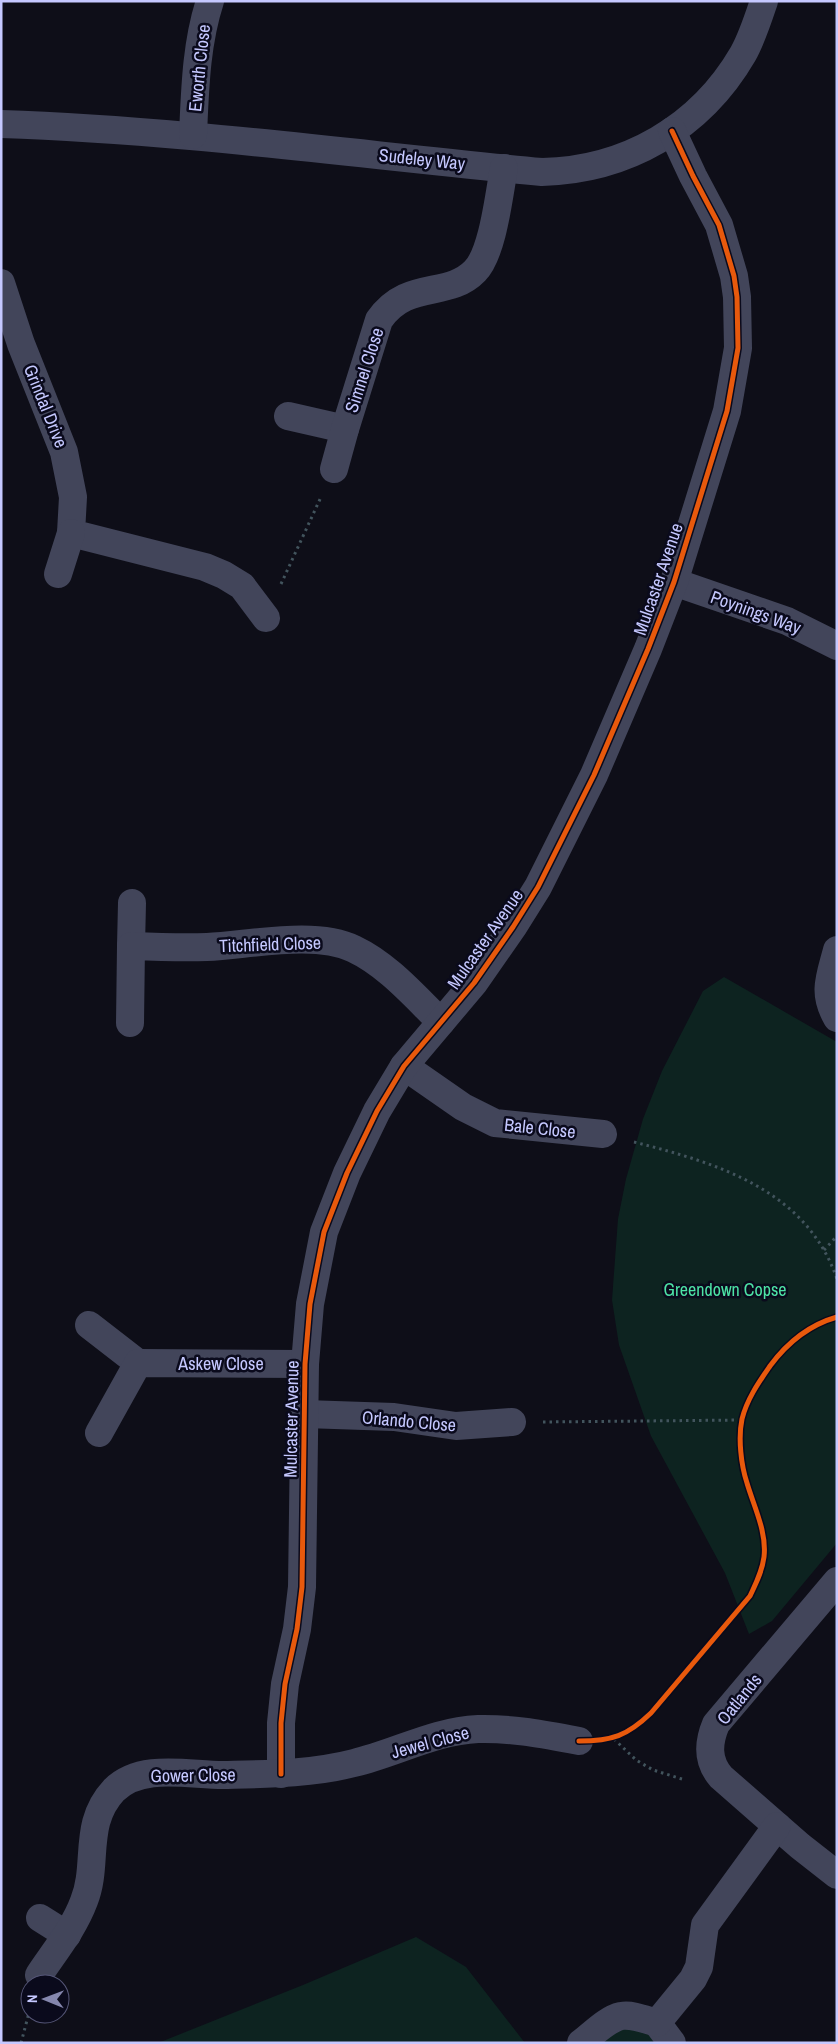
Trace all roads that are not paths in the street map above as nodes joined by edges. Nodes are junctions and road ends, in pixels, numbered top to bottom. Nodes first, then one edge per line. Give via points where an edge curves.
1 (210, 1) edge
2 (764, 1) edge
3 (1, 124) edge
4 (672, 131) junction
5 (193, 135) junction
6 (504, 168) junction
7 (1, 283) edge
8 (11, 348) edge
9 (288, 416) dead end
10 (345, 428) junction
11 (334, 469) road end
12 (71, 533) junction
13 (58, 574) dead end
14 (674, 582) junction
15 (266, 618) road end
16 (837, 646) edge
17 (132, 903) dead end
18 (131, 946) junction
19 (837, 950) edge
20 (837, 1018) edge
21 (441, 1022) junction
22 (130, 1023) dead end
23 (404, 1066) junction
24 (603, 1134) road end
25 (89, 1325) dead end
26 (138, 1363) junction
27 (305, 1364) junction
28 (305, 1414) junction
29 (512, 1422) road end
30 (99, 1433) dead end
31 (837, 1581) edge
32 (579, 1741) road end
33 (281, 1774) junction
34 (777, 1826) junction
35 (837, 1875) edge
36 (40, 1918) dead end
37 (67, 1934) junction
38 (40, 1974) edge
39 (665, 2033) edge
40 (581, 2043) edge

1 - 5 street, Eworth Close via 198,55
2 - 4 street, Sudeley Way via 743,54 728,76 694,116
3 - 5 street, Sudeley Way
4 - 6 street, Sudeley Way via 615,161 586,168 542,172
4 - 14 street, Mulcaster Avenue via 722,234 734,276 738,339 727,411
5 - 6 street, Sudeley Way
6 - 10 street, Simnel Close via 490,237 480,264 468,277 399,299 387,308 374,331
7 - 8 street, Grindal Drive
8 - 12 street, Grindal Drive via 64,452 73,496
9 - 10 street, Simnel Close
10 - 11 street, Simnel Close
12 - 13 street, Grindal Drive
12 - 15 street via 206,567 242,586
14 - 16 street, Poynings Way via 787,621
14 - 21 street, Mulcaster Avenue via 594,775 538,887 474,983
17 - 18 street
18 - 21 street, Titchfield Close via 208,947 288,940 341,944 354,948 386,970
18 - 22 street
19 - 20 street via 827,995
21 - 23 street, Mulcaster Avenue
23 - 24 street, Bale Close via 457,1104 495,1123
23 - 27 street, Mulcaster Avenue via 376,1111 324,1232 310,1304
25 - 26 street
26 - 27 street, Askew Close
26 - 30 street
27 - 28 street, Mulcaster Avenue
28 - 29 street, Orlando Close via 394,1417 456,1426
28 - 33 street, Mulcaster Avenue via 302,1587 280,1722
31 - 34 street, Oatlands via 716,1724 712,1735 710,1758 714,1770
32 - 33 street, Jewel Close via 519,1731 478,1729 421,1741 356,1763
33 - 37 street, Gower Close via 152,1773 126,1781 108,1797 99,1812 85,1900
34 - 35 street, Oatlands
34 - 39 street via 705,1925 699,1967
36 - 37 street
37 - 38 street, Gower Close
39 - 40 street via 634,2017 621,2016

